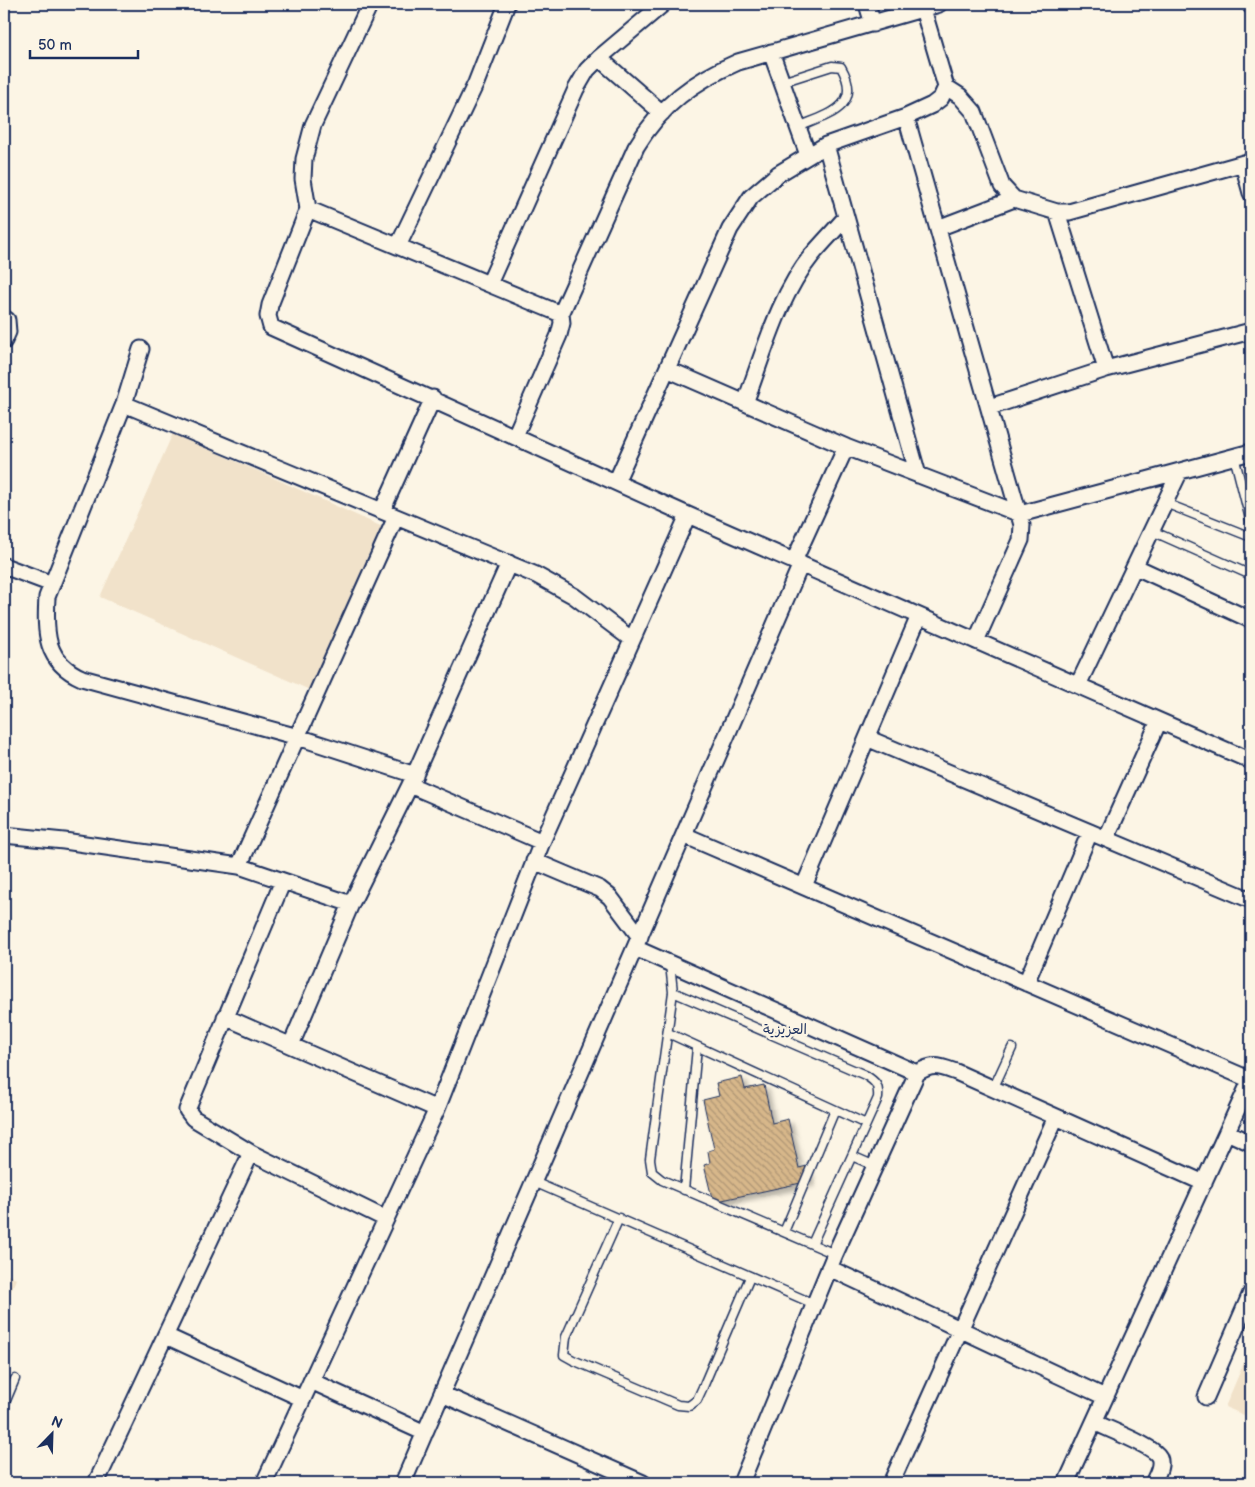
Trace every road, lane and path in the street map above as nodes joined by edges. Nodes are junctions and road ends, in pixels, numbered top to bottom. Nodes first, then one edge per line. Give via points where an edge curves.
1 (370, 4) edge
2 (507, 4) edge
3 (662, 4) edge
4 (867, 4) edge
5 (939, 4) edge
6 (923, 10) junction
7 (873, 24) junction
8 (771, 52) junction
9 (599, 58) junction
10 (782, 82) junction
11 (946, 87) junction
12 (662, 113) junction
13 (906, 117) junction
14 (798, 127) junction
15 (826, 145) junction
16 (808, 155) junction
17 (1247, 162) edge
18 (1251, 193) edge
19 (1014, 199) junction
20 (308, 209) junction
21 (1057, 212) junction
22 (846, 217) junction
23 (938, 228) junction
24 (398, 246) junction
25 (488, 284) junction
26 (561, 314) junction
27 (4, 318) edge
28 (1251, 331) edge
29 (4, 341) edge
30 (141, 349) dead end
31 (667, 369) junction
32 (1106, 369) junction
33 (433, 398) junction
34 (745, 403) junction
35 (124, 404) junction
36 (990, 407) junction
37 (515, 436) junction
38 (846, 447) junction
39 (1251, 452) edge
40 (1234, 456) junction
41 (1180, 471) junction
42 (918, 475) junction
43 (616, 482) junction
44 (1165, 503) junction
45 (389, 514) junction
46 (1020, 514) junction
47 (688, 515) junction
48 (1251, 522) edge
49 (1152, 531) junction
50 (1251, 537) edge
51 (509, 562) junction
52 (797, 563) junction
53 (4, 566) edge
54 (1136, 567) junction
55 (1251, 575) edge
56 (52, 584) junction
57 (919, 616) junction
58 (1251, 620) edge
59 (631, 639) junction
60 (976, 641) junction
61 (1078, 685) junction
62 (1159, 721) junction
63 (298, 737) junction
64 (867, 738) junction
65 (1251, 761) edge
66 (412, 780) junction
67 (1090, 832) junction
68 (684, 834) junction
69 (4, 835) edge
70 (1106, 839) junction
71 (542, 842) junction
72 (534, 861) junction
73 (239, 866) junction
74 (283, 881) junction
75 (804, 886) junction
76 (1251, 900) edge
77 (350, 904) junction
78 (637, 943) junction
79 (670, 964) junction
80 (1026, 983) junction
81 (673, 992) junction
82 (225, 1017) junction
83 (795, 1019) junction
84 (668, 1033) junction
85 (786, 1041) junction
86 (291, 1045) junction
87 (697, 1047) junction
88 (1012, 1048) dead end
89 (917, 1073) junction
90 (1251, 1080) edge
91 (993, 1088) junction
92 (437, 1109) junction
93 (835, 1110) junction
94 (1056, 1117) junction
95 (866, 1124) junction
96 (1227, 1132) junction
97 (1251, 1143) edge
98 (251, 1153) junction
99 (852, 1156) junction
100 (874, 1166) junction
101 (534, 1182) junction
102 (1204, 1183) junction
103 (684, 1190) junction
104 (619, 1218) junction
105 (386, 1219) junction
106 (784, 1232) junction
107 (812, 1244) junction
108 (834, 1254) junction
109 (829, 1268) junction
110 (750, 1276) junction
111 (1251, 1293) edge
112 (814, 1304) junction
113 (960, 1331) junction
114 (166, 1336) junction
115 (15, 1379) dead end
116 (311, 1381) junction
117 (442, 1394) junction
118 (1106, 1397) junction
119 (1206, 1397) dead end
120 (303, 1399) junction
121 (4, 1405) edge
122 (1094, 1422) junction
123 (425, 1433) junction
124 (96, 1483) edge
125 (264, 1483) edge
126 (403, 1483) edge
127 (643, 1483) edge
128 (741, 1483) edge
129 (891, 1483) edge
130 (1066, 1483) edge
131 (1153, 1483) edge

1 - 20 street via 307,141 303,179
2 - 24 street via 476,83
3 - 9 street
4 - 7 street
5 - 6 street
6 - 7 street
6 - 11 street
7 - 8 street
8 - 10 street
8 - 12 street via 711,74 688,88
9 - 12 street
9 - 25 street via 576,89
10 - 14 street
10 - 14 lane via 832,66 841,67 844,73 848,94 846,103 840,109
11 - 13 street via 932,106
11 - 19 street via 960,96 974,112 1002,186
12 - 26 street via 649,125 636,147
13 - 15 street
13 - 23 street
14 - 16 street
15 - 16 street
15 - 22 street
16 - 31 street via 751,197 730,229
17 - 18 street
17 - 21 street via 1069,212
19 - 21 street
19 - 23 street
20 - 24 street
20 - 33 street via 270,305 271,327
21 - 32 street
22 - 34 street via 811,256 790,291
22 - 42 street
23 - 36 street
24 - 25 street
25 - 26 street
26 - 37 street via 559,334
27 - 29 street via 8,320
28 - 32 street
30 - 35 street
31 - 34 street
31 - 43 street
32 - 36 street
33 - 37 street
33 - 45 street
34 - 38 street
35 - 45 street
35 - 56 street
36 - 46 street
37 - 43 street
38 - 42 street
38 - 52 street
39 - 40 street
40 - 41 street
40 - 48 lane
41 - 44 street
41 - 46 street
42 - 46 street
43 - 47 street
44 - 49 street
44 - 50 lane
45 - 51 street
45 - 63 street
46 - 60 street via 1021,540
47 - 52 street
47 - 59 street
49 - 54 street
49 - 55 lane
51 - 59 street via 557,585
51 - 66 street
52 - 57 street
52 - 68 street
53 - 56 street
54 - 58 street
54 - 61 street
56 - 63 street via 46,610 51,651 58,664 70,673
57 - 60 street
57 - 64 street
59 - 71 street
60 - 61 street
61 - 62 street
62 - 65 street
62 - 70 street
63 - 66 street
63 - 73 street
64 - 67 street
64 - 75 street
66 - 71 street
66 - 77 street
67 - 70 street
67 - 80 street
68 - 75 street
68 - 78 street
69 - 73 street
70 - 76 street
71 - 72 street
72 - 78 street via 610,897
72 - 92 street
73 - 74 street
74 - 77 street
74 - 82 street
75 - 80 street
77 - 86 street
78 - 79 street
78 - 101 street
79 - 81 lane
79 - 83 street
80 - 90 street
81 - 84 lane
81 - 85 lane
82 - 86 street
82 - 98 street via 187,1110 193,1118
83 - 85 lane
83 - 89 street
84 - 87 lane
84 - 103 lane via 650,1159 652,1172
85 - 95 lane via 875,1081 879,1088 878,1098
86 - 92 street
87 - 93 lane
87 - 103 lane
88 - 91 lane
89 - 91 street via 928,1066 940,1067
89 - 100 street
90 - 96 street
91 - 94 street
92 - 105 street
93 - 95 lane
93 - 106 lane
94 - 102 street
94 - 113 street
95 - 99 lane
96 - 97 street
96 - 102 street
98 - 105 street
98 - 114 street
99 - 100 lane
99 - 107 lane
100 - 108 street
101 - 104 lane
101 - 117 street
102 - 118 street
103 - 106 lane
104 - 110 lane
104 - 110 lane via 566,1337 564,1355 573,1360 678,1405 689,1406 703,1387
105 - 116 street
106 - 107 lane
107 - 108 lane
108 - 109 street
109 - 112 street
109 - 113 street
110 - 112 lane
111 - 119 street
112 - 128 street
113 - 118 street
113 - 129 street
114 - 120 street
114 - 124 street
115 - 121 lane
116 - 120 street
116 - 123 street
117 - 123 street
117 - 127 street
118 - 122 street
120 - 125 street
122 - 130 street
122 - 131 street via 1159,1456 1161,1465
123 - 126 street

